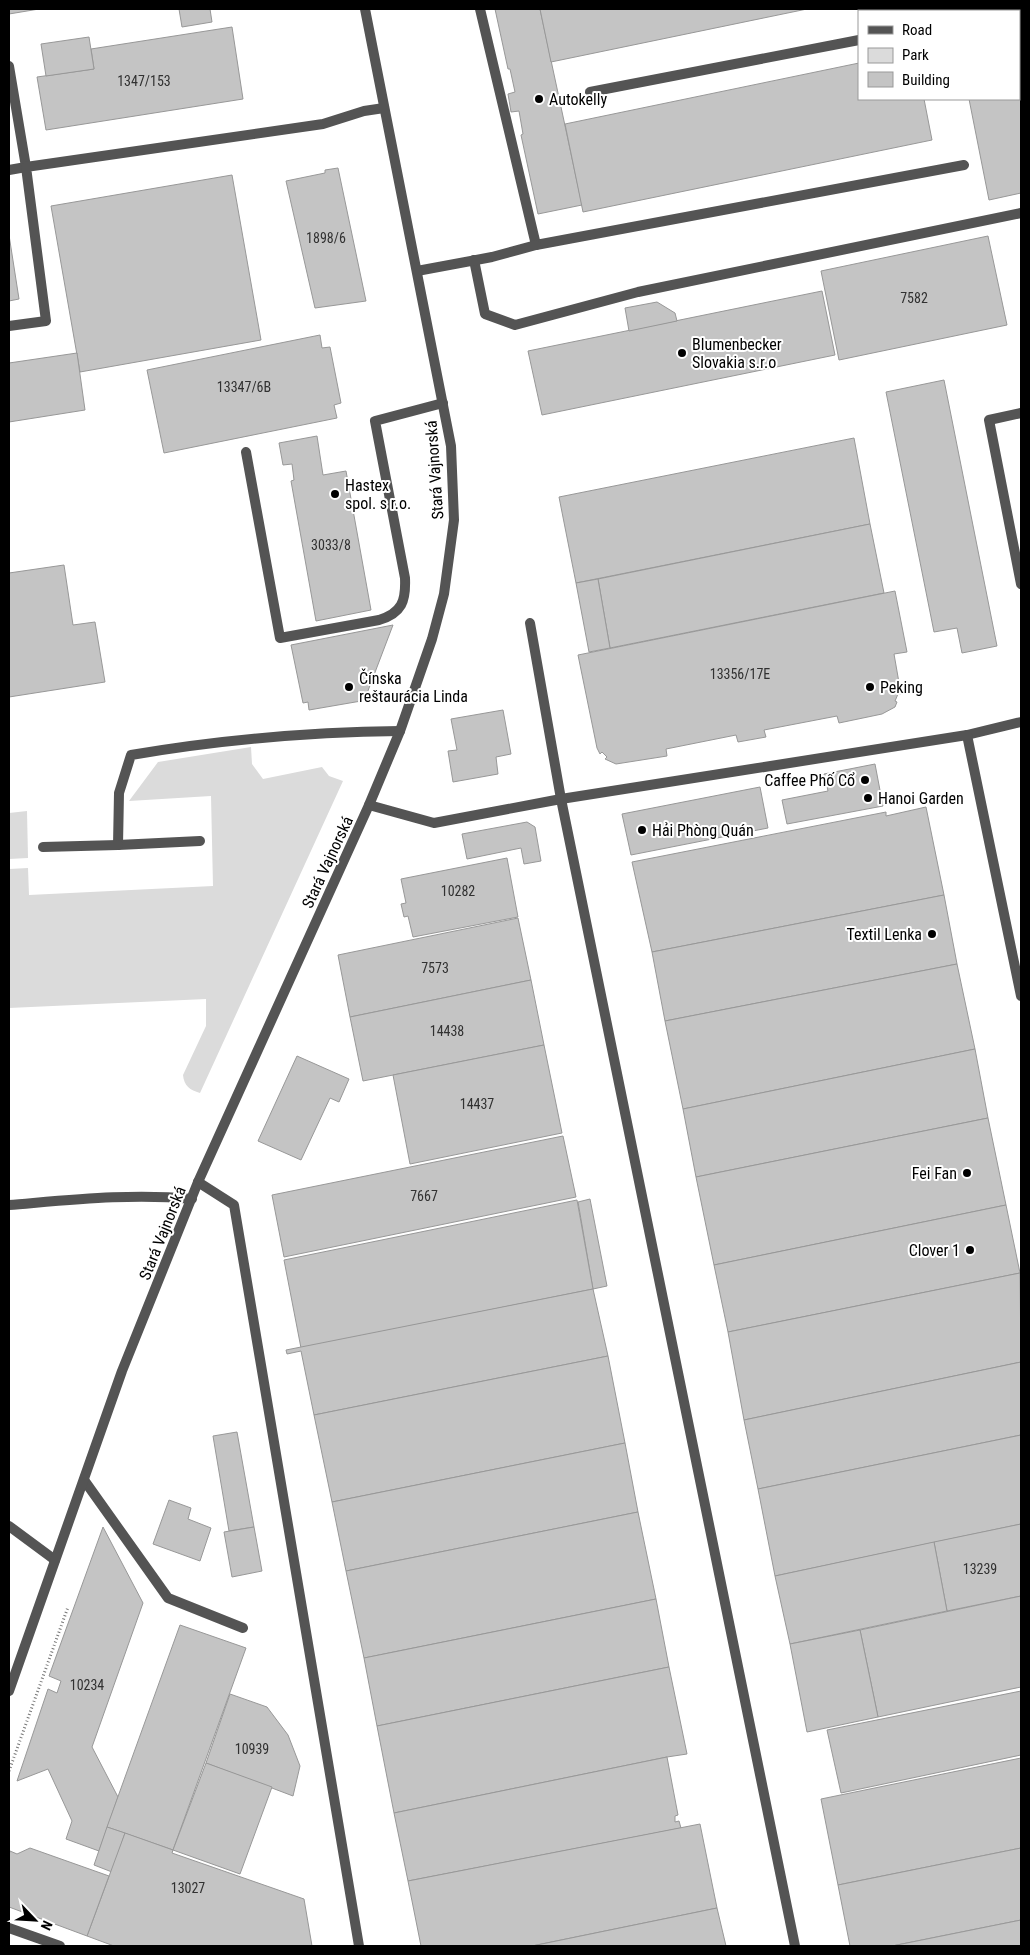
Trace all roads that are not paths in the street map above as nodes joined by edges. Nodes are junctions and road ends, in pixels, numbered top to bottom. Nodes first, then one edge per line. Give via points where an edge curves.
1 (365, 9) edge
2 (480, 9) edge
3 (858, 40) edge
4 (9, 66) edge
5 (590, 92) dead end
6 (384, 108) junction
7 (964, 165) dead end
8 (26, 167) junction
9 (9, 170) edge
10 (1021, 213) edge
11 (536, 246) junction
12 (474, 260) junction
13 (417, 271) junction
14 (9, 326) edge
15 (443, 403) junction
16 (1021, 413) edge
17 (246, 452) dead end
18 (1021, 584) edge
19 (530, 623) dead end
20 (1021, 722) edge
21 (400, 730) junction
22 (967, 735) junction
23 (560, 799) junction
24 (369, 805) junction
25 (200, 841) dead end
26 (118, 845) junction
27 (43, 847) dead end
28 (1021, 996) edge
29 (198, 1182) junction
30 (192, 1199) junction
31 (9, 1204) edge
32 (84, 1480) junction
33 (9, 1526) edge
34 (55, 1560) junction
35 (243, 1628) dead end
36 (9, 1691) edge
37 (9, 1928) edge
38 (60, 1946) edge
39 (360, 1946) edge
40 (795, 1946) edge

1 - 6 street, Stará Vajnorská
2 - 11 street
3 - 5 street
4 - 8 street
6 - 8 street via 323,124
6 - 13 street, Stará Vajnorská
7 - 11 street
8 - 9 street
8 - 14 street via 46,321
10 - 12 street via 638,292 515,325 485,314
11 - 12 street
12 - 13 street
13 - 15 street, Stará Vajnorská
15 - 17 street via 375,421 406,591 398,610 392,616 378,620 280,638
15 - 21 street, Stará Vajnorská via 453,480 451,543 444,594 432,640
16 - 18 street via 989,420
19 - 23 street
20 - 22 street
21 - 24 street, Stará Vajnorská
21 - 26 street via 306,734 172,748 131,756 120,793
22 - 23 street
22 - 28 street
23 - 24 street via 434,823
23 - 40 street
24 - 29 street, Stará Vajnorská
25 - 26 street
26 - 27 street
29 - 30 street, Stará Vajnorská
29 - 39 street via 234,1205
30 - 31 street via 115,1197
30 - 32 street, Stará Vajnorská via 122,1371
32 - 34 street, Stará Vajnorská
32 - 35 street via 168,1598
33 - 34 street
34 - 36 street, Stará Vajnorská
37 - 38 street

